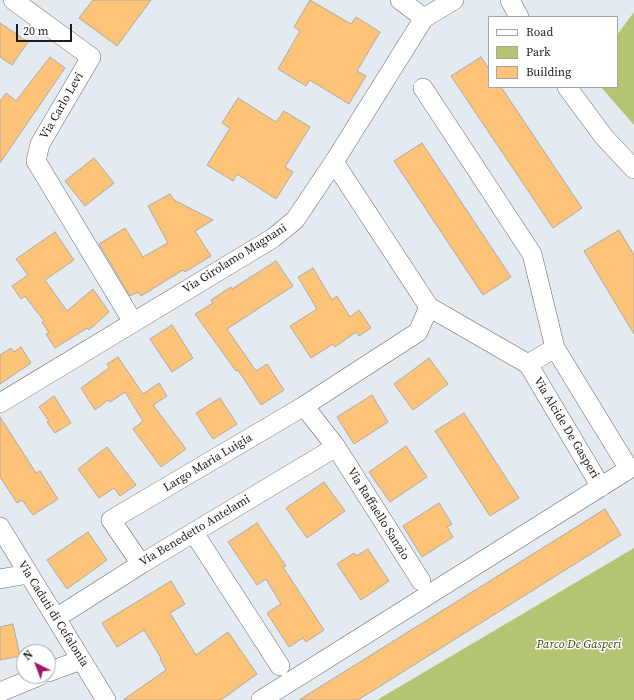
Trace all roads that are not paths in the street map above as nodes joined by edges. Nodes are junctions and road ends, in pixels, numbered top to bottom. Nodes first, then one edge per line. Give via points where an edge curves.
1 (13, 0) edge
2 (400, 0) edge
3 (454, 0) edge
4 (510, 0) edge
5 (518, 16) edge
6 (424, 18) junction
7 (423, 88) dead end
8 (568, 88) edge
9 (334, 162) junction
10 (634, 169) edge
11 (429, 307) junction
12 (133, 322) junction
13 (555, 348) junction
14 (528, 364) junction
15 (0, 403) edge
16 (304, 406) junction
17 (336, 447) junction
18 (601, 487) junction
19 (0, 527) edge
20 (194, 533) junction
21 (141, 564) junction
22 (28, 574) junction
23 (0, 579) edge
24 (421, 581) dead end
25 (56, 618) junction
26 (81, 660) junction
27 (280, 666) dead end
28 (56, 669) edge
29 (20, 684) edge
30 (0, 692) edge
31 (106, 700) edge
32 (261, 700) edge

1 - 12 street, Via Carlo Levi via 91,57 40,144 36,161
2 - 6 street
3 - 6 street, Via Girolamo Magnani
4 - 5 street
6 - 9 street, Via Girolamo Magnani
7 - 13 street, Via Alcide De Gasperi via 532,254
8 - 10 street via 604,137
9 - 11 street, Via Alcide De Gasperi
9 - 12 street, Via Girolamo Magnani via 295,220 273,238
11 - 14 street, Via Alcide De Gasperi
11 - 16 street via 418,332
12 - 15 street, Via Girolamo Magnani
13 - 14 street, Via Alcide De Gasperi
13 - 18 street, Via Alcide De Gasperi via 629,469
14 - 18 street, Via Alcide De Gasperi
16 - 17 street
16 - 21 street, Largo Maria Luigia via 112,520
17 - 20 street, Via Benedetto Antelami
17 - 24 street, Via Raffaello Sanzio
18 - 32 street
19 - 22 street, Via Caduti di Cefalonia
20 - 21 street, Via Benedetto Antelami
20 - 27 street
21 - 25 street, Via Benedetto Antelami
22 - 23 street
22 - 25 street, Via Caduti di Cefalonia
25 - 26 street, Via Caduti di Cefalonia
26 - 28 street
26 - 31 street, Via Caduti di Cefalonia
29 - 30 street

